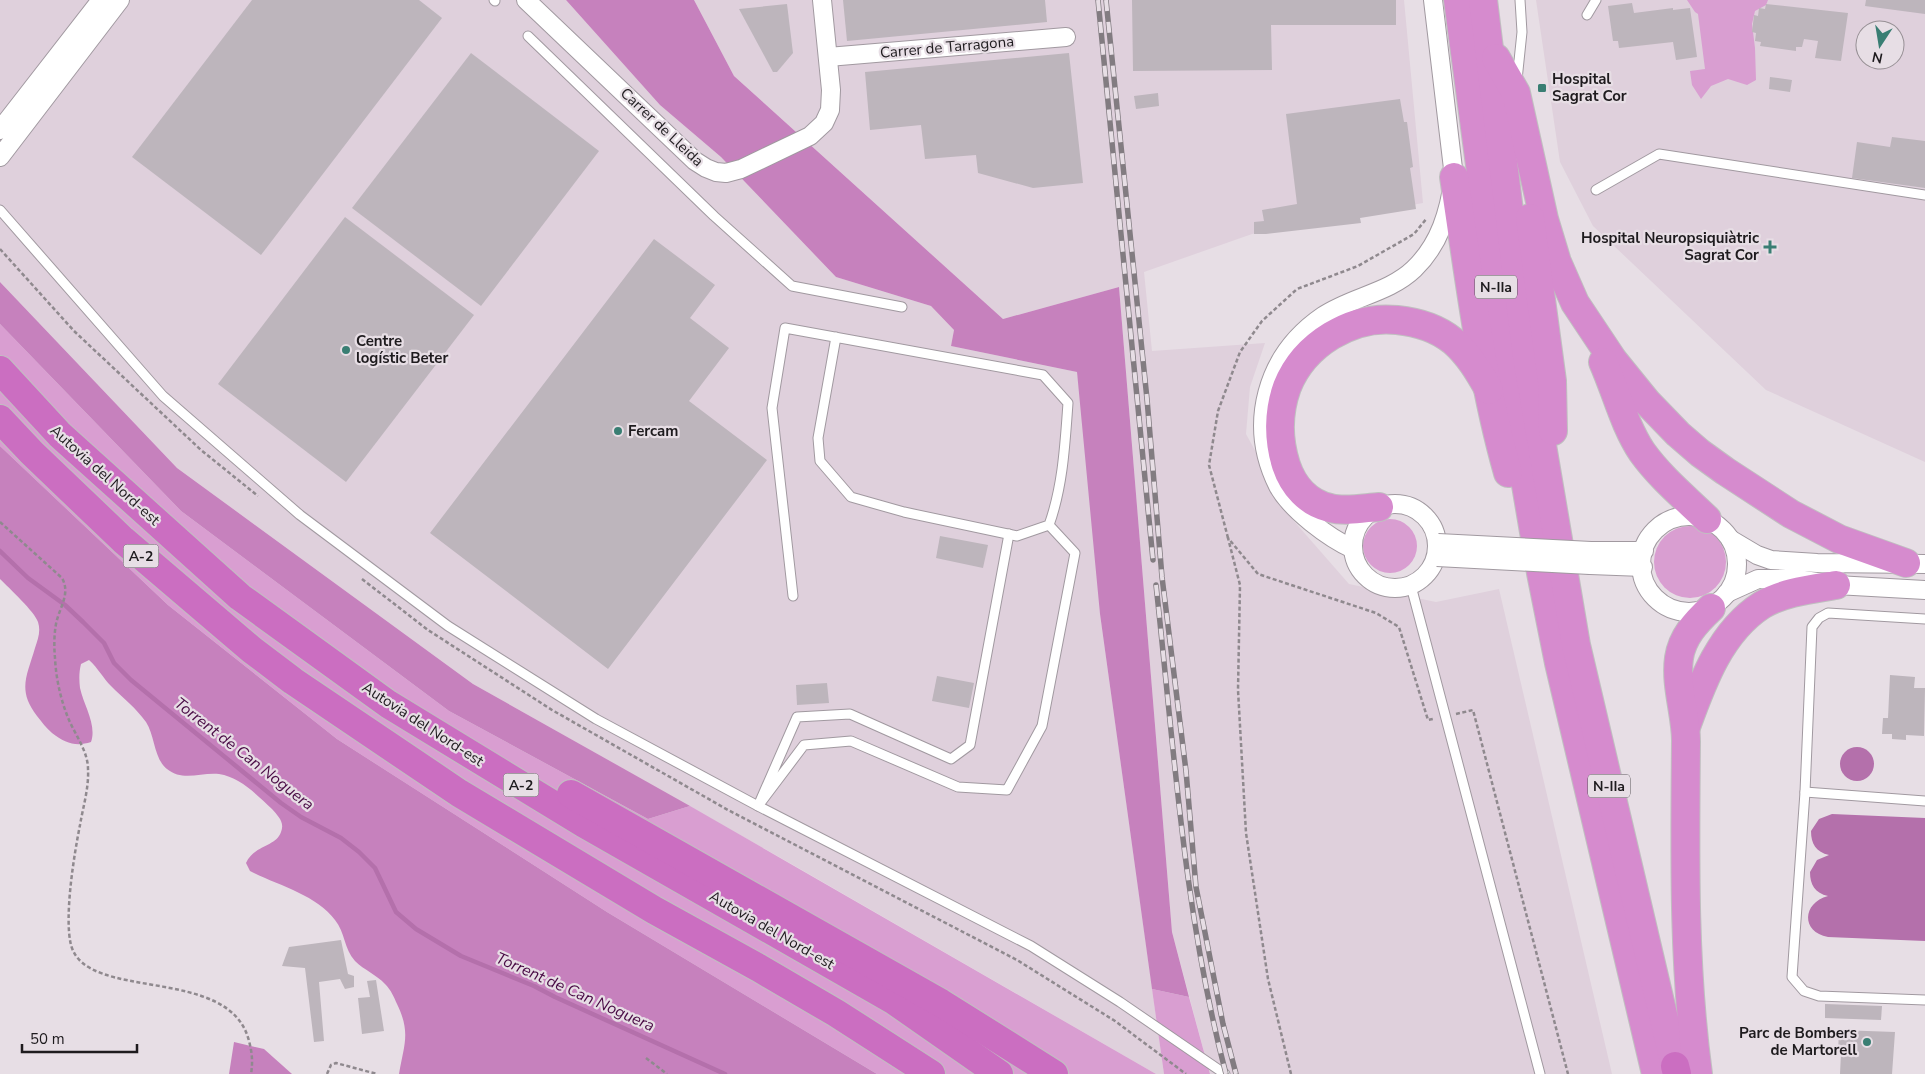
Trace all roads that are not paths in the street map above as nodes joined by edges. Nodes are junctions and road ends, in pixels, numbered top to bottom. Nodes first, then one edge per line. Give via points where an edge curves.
1 (101, 0) edge
2 (120, 0) edge
3 (526, 0) edge
4 (822, 0) edge
5 (1433, 0) edge
6 (1458, 0) edge
7 (1483, 0) edge
8 (1520, 0) edge
9 (1596, 0) edge
10 (538, 6) edge
11 (1587, 15) dead end
12 (528, 36) dead end
13 (1066, 37) dead end
14 (1490, 46) junction
15 (828, 57) junction
16 (1516, 93) junction
17 (0, 130) edge
18 (1528, 142) junction
19 (0, 157) edge
20 (1454, 177) junction
21 (1596, 190) dead end
22 (1925, 195) edge
23 (0, 210) edge
24 (902, 307) dead end
25 (1584, 317) junction
26 (836, 337) junction
27 (0, 370) edge
28 (1489, 390) junction
29 (0, 419) edge
30 (76, 450) junction
31 (1552, 503) junction
32 (1379, 507) junction
33 (1707, 519) junction
34 (1049, 525) junction
35 (1009, 534) junction
36 (1730, 539) junction
37 (1353, 549) junction
38 (1437, 550) junction
39 (1644, 559) junction
40 (1916, 564) edge
41 (1541, 573) junction
42 (1836, 584) junction
43 (1411, 586) junction
44 (1925, 590) edge
45 (793, 596) dead end
46 (1719, 600) junction
47 (1925, 619) edge
48 (1686, 729) junction
49 (1805, 792) junction
50 (1925, 801) edge
51 (758, 806) junction
52 (1925, 1000) edge
53 (941, 1003) junction
54 (872, 1036) junction
55 (1677, 1072) edge
56 (921, 1074) edge
57 (931, 1074) edge
58 (999, 1074) edge
59 (1044, 1074) edge
60 (1054, 1074) edge
61 (1225, 1074) edge
62 (1540, 1074) edge

1 - 17 street
2 - 19 street
3 - 10 street, Carrer de Lleida
4 - 15 street, Carrer de Lleida
5 - 20 street
6 - 41 highway, N-IIa via 1511,397
7 - 14 highway, N-IIa
8 - 16 lane via 1522,32
9 - 11 lane
10 - 15 street, Carrer de Lleida via 695,160 716,172 741,169 810,136 824,123 830,110
12 - 24 lane via 714,216 792,286
13 - 15 street, Carrer de Tarragona
14 - 16 highway
14 - 31 highway, N-IIa via 1527,357
16 - 18 highway
18 - 25 highway via 1544,219 1557,262
18 - 31 highway via 1530,220 1552,381
20 - 28 highway
20 - 37 street via 1443,226 1431,251 1413,270 1386,288 1324,315 1280,360 1269,385 1263,418 1265,444 1279,487 1315,526
21 - 22 lane via 1659,154
23 - 51 lane via 163,396 300,515 456,632 596,719
25 - 33 highway via 1641,450
25 - 40 highway via 1647,402 1700,453 1814,527 1839,539
26 - 34 lane via 1044,375 1068,403 1066,443
26 - 35 lane via 818,438 820,461 851,497 904,512
26 - 45 lane via 785,328 772,408
27 - 30 highway, Autovia del Nord-est / A-2
28 - 32 highway via 1472,362 1452,341 1434,329 1405,320 1387,318 1359,322 1321,343 1304,360 1288,385 1281,414 1282,453 1288,471 1312,502 1331,509
28 - 41 highway via 1516,501
29 - 54 highway, A-2 via 123,540 293,681 459,793
30 - 53 highway via 399,691 487,747
30 - 58 highway, Autovia del Nord-est / A-2 via 240,597 388,704 583,823 893,1000
31 - 55 highway, N-IIa via 1576,646
32 - 37 street via 1360,520 1355,529
32 - 38 street via 1402,504 1423,514 1436,532
33 - 36 street
33 - 39 street via 1688,515 1668,520 1653,533
34 - 35 lane via 1018,536
34 - 51 lane via 1075,553 1042,726 1007,790 958,787 851,741 804,745
35 - 51 lane via 970,745 951,758 850,714 797,717
36 - 40 street via 1771,560
36 - 46 street via 1736,566 1733,579
37 - 43 street via 1358,566 1370,580 1387,588
38 - 39 street, bridge
38 - 43 street via 1428,573
39 - 46 street via 1646,583 1661,603 1679,610 1698,612
41 - 55 highway, N-IIa via 1561,672
42 - 44 street
42 - 46 street via 1758,579
42 - 48 highway via 1805,590 1762,605 1737,627 1721,646
43 - 62 lane
46 - 48 highway via 1691,628 1679,659
47 - 49 lane via 1828,613 1812,627
48 - 55 highway via 1685,877 1690,1005
49 - 50 lane
49 - 52 lane via 1792,977 1804,991 1819,996
51 - 61 lane via 1031,946
53 - 59 highway
53 - 60 highway
54 - 56 highway
54 - 57 highway, A-2

